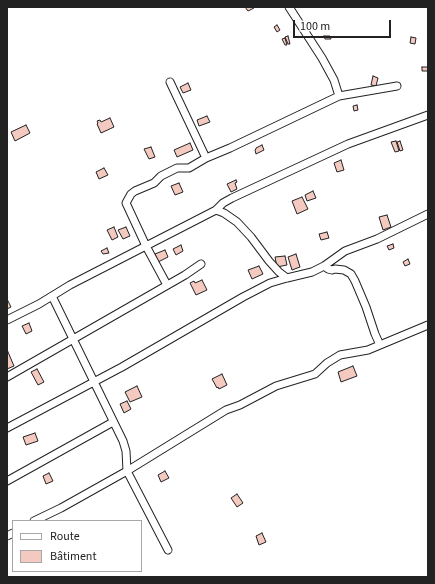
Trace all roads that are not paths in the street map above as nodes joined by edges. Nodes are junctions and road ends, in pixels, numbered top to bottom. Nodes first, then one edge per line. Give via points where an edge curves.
1 (289, 7) edge
2 (170, 82) dead end
3 (397, 86) dead end
4 (339, 96) junction
5 (428, 115) edge
6 (206, 158) junction
7 (216, 210) junction
8 (428, 214) edge
9 (146, 246) junction
10 (201, 264) dead end
11 (324, 266) junction
12 (287, 278) junction
13 (168, 285) junction
14 (52, 296) junction
15 (7, 320) edge
16 (428, 325) edge
17 (72, 340) junction
18 (380, 345) junction
19 (7, 377) edge
20 (95, 382) junction
21 (113, 422) junction
22 (7, 428) edge
23 (128, 471) junction
24 (7, 481) edge
25 (36, 520) edge
26 (168, 550) dead end

1 - 4 street via 322,58
2 - 6 street
3 - 4 street
4 - 6 street
5 - 7 street via 348,144 232,198
6 - 9 street via 189,168 177,168 161,176 128,198 126,203
7 - 9 street
7 - 12 street via 237,222 269,261
8 - 11 street via 384,236 345,251
9 - 13 street
9 - 14 street
10 - 13 street
11 - 12 street via 312,272
11 - 18 street via 351,274
12 - 20 street via 270,283 243,297
13 - 17 street
14 - 15 street
14 - 17 street
16 - 18 street
17 - 19 street
17 - 20 street
18 - 23 street via 340,355 315,374 279,385 226,410
20 - 21 street
20 - 22 street
21 - 23 street via 123,441
21 - 24 street
23 - 25 street
23 - 26 street

